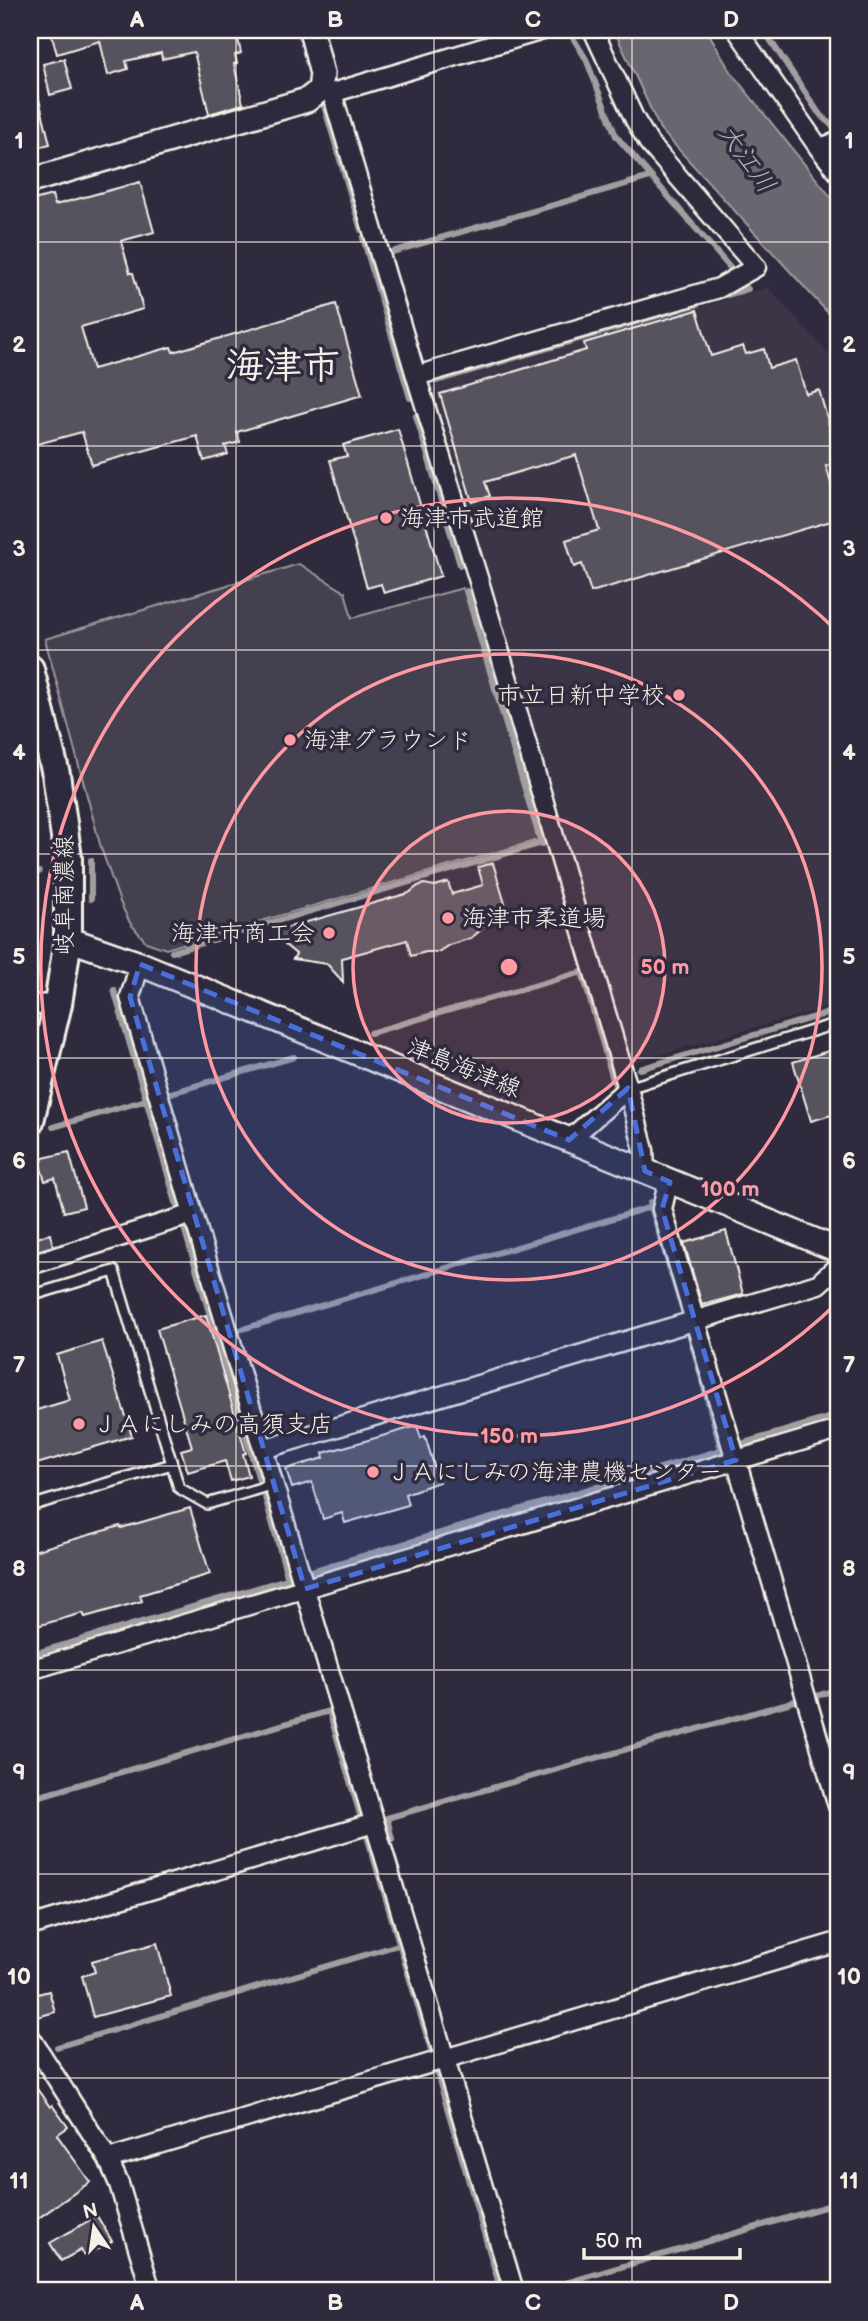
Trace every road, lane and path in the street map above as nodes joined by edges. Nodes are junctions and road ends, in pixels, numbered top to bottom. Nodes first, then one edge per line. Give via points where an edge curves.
1 (311, 30) edge
2 (543, 30) edge
3 (593, 30) edge
4 (737, 30) edge
5 (326, 92) junction
6 (838, 142) edge
7 (819, 148) junction
8 (838, 172) edge
9 (30, 181) edge
10 (416, 376) junction
11 (30, 670) edge
12 (38, 741) edge
13 (68, 939) junction
14 (140, 964) junction
15 (58, 1004) junction
16 (30, 1005) edge
17 (838, 1023) edge
18 (628, 1088) junction
19 (30, 1121) edge
20 (569, 1140) junction
21 (645, 1171) junction
22 (670, 1182) junction
23 (193, 1214) junction
24 (838, 1250) edge
25 (30, 1265) edge
26 (838, 1266) edge
27 (30, 1296) edge
28 (695, 1321) junction
29 (838, 1430) edge
30 (263, 1449) junction
31 (736, 1461) junction
32 (172, 1464) junction
33 (274, 1484) junction
34 (30, 1506) edge
35 (305, 1589) junction
36 (30, 1670) edge
37 (838, 1806) edge
38 (374, 1823) junction
39 (30, 1926) edge
40 (838, 1942) edge
41 (30, 2037) edge
42 (444, 2059) junction
43 (108, 2159) junction
44 (151, 2291) edge
45 (514, 2291) edge

1 - 5 main road
2 - 5 street
3 - 10 street via 649,143 756,267 719,288
4 - 7 street
5 - 9 main road
5 - 10 street
6 - 7 street
7 - 8 street
10 - 18 street
11 - 12 main road, 岐阜南濃線
12 - 13 main road, 岐阜南濃線 via 57,774 68,858
13 - 14 main road, 津島海津線
13 - 15 main road, 岐阜南濃線
14 - 20 main road, 津島海津線
14 - 23 street via 130,997
15 - 16 street
15 - 19 main road, 岐阜南濃線
17 - 18 lane
18 - 20 street
18 - 21 street
20 - 21 main road, 津島海津線
21 - 22 main road, 津島海津線
22 - 24 main road, 津島海津線
22 - 28 street via 662,1209
23 - 25 street
23 - 30 street
26 - 28 street via 818,1284
27 - 32 lane via 114,1271
28 - 30 street
28 - 31 street
29 - 31 street
30 - 33 street
31 - 35 street
31 - 37 street
32 - 33 lane via 178,1488 207,1504
32 - 34 lane
33 - 35 street
35 - 36 street
35 - 38 street
38 - 39 street
38 - 42 street
40 - 42 street
41 - 43 street
42 - 43 street
42 - 45 street
43 - 44 street

